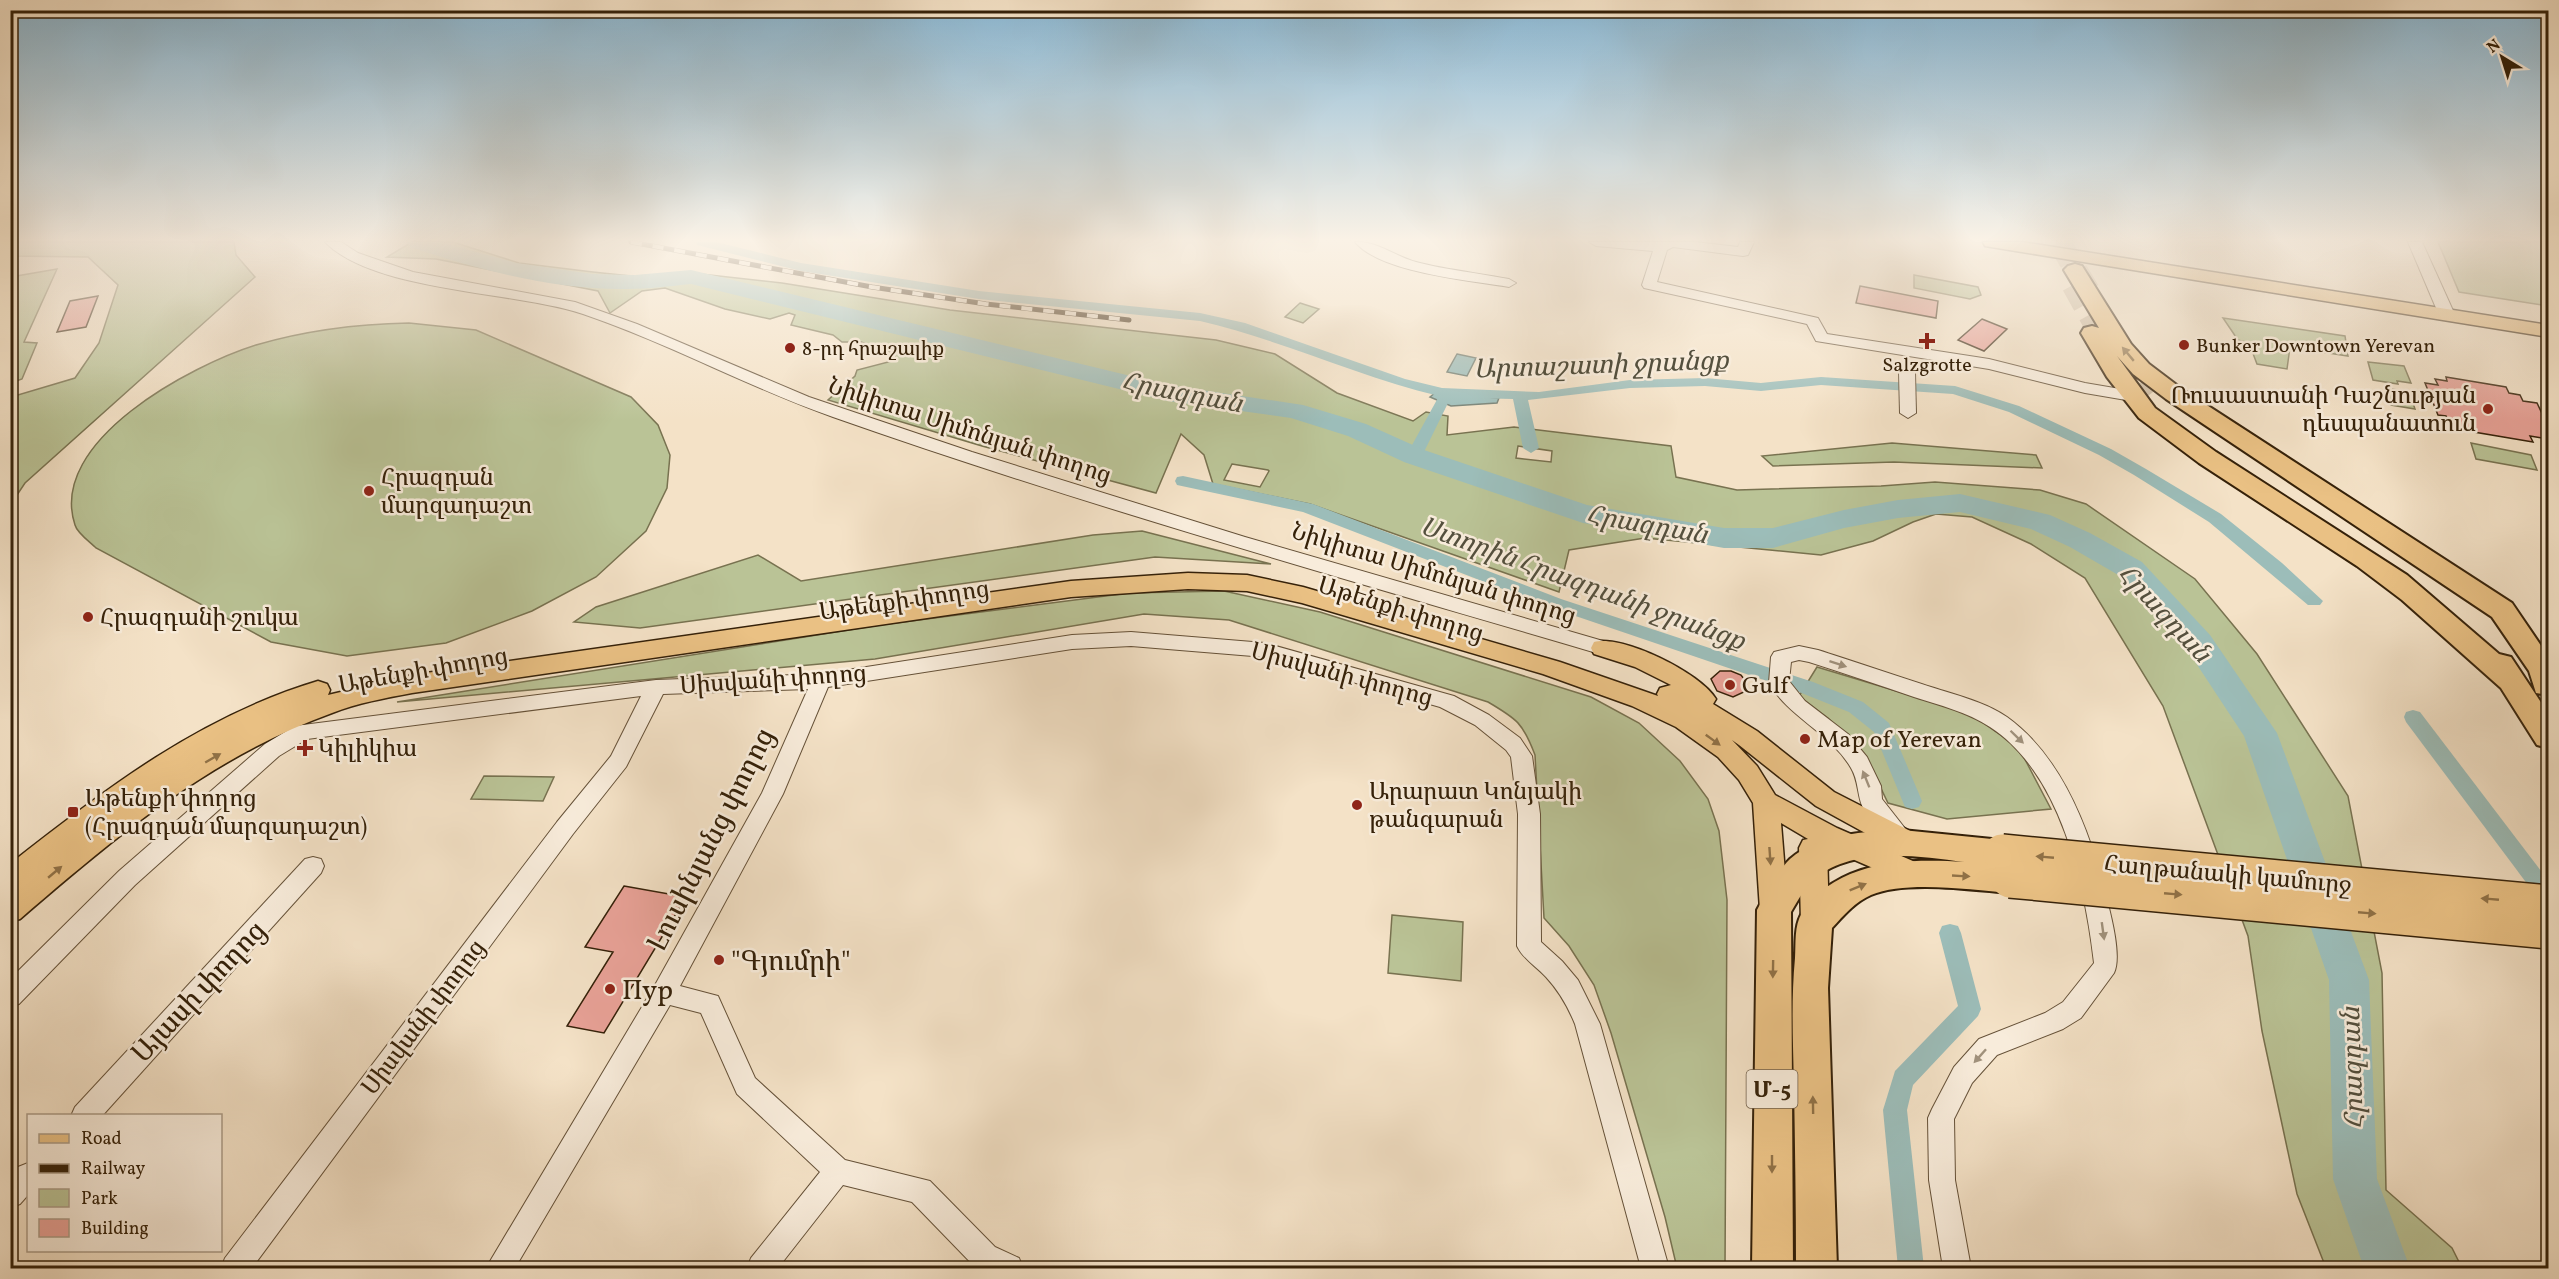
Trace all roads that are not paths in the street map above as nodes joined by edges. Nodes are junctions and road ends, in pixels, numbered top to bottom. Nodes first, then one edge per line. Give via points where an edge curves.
1 (551, 302) edge
2 (1725, 302) edge
3 (2091, 302) tunnel mouth
4 (2094, 302) tunnel mouth
5 (2404, 302) edge
6 (2440, 302) edge
7 (2443, 308) junction
8 (2548, 318) edge
9 (2548, 331) edge
10 (1907, 373) dead end
11 (2142, 393) junction
12 (1908, 413) dead end
13 (1603, 648) junction
14 (821, 681) junction
15 (1643, 684) junction
16 (656, 687) junction
17 (2547, 687) edge
18 (1720, 719) junction
19 (2548, 737) edge
20 (1811, 789) junction
21 (1766, 802) junction
22 (1812, 828) junction
23 (1853, 847) junction
24 (1910, 858) junction
25 (1813, 862) junction
26 (313, 866) dead end
27 (2006, 866) junction
28 (10, 880) edge
29 (2548, 904) edge
30 (10, 910) edge
31 (1774, 910) junction
32 (1815, 922) junction
33 (2548, 930) edge
34 (664, 993) junction
35 (10, 996) edge
36 (86, 1114) edge
37 (838, 1171) junction
38 (27, 1177) edge
39 (10, 1195) edge
40 (235, 1269) edge
41 (500, 1269) edge
42 (761, 1269) edge
43 (1009, 1269) edge
44 (1655, 1269) edge
45 (1772, 1269) edge
46 (1817, 1269) edge
47 (1957, 1269) edge

1 - 13 street, Նիկիտա Սիմոնյան փողոց via 614,320 816,406 949,451
2 - 11 street via 1813,321 1821,338 1989,364 2085,388
3 - 11 highway
17 -> 4 highway via 2543,670 2502,610 2140,369
5 - 7 main road
6 - 7 street
7 - 8 main road
7 - 9 main road
10 - 12 street
11 - 17 highway via 2200,426 2449,591 2490,624
11 - 19 highway via 2147,413 2164,427 2398,583 2462,636 2511,680
13 - 15 main road via 1646,673 1650,679
13 - 18 main road via 1645,660 1672,675 1700,696
14 - 16 street, Սիսվանի փողոց
14 - 34 street, Լուսինյանց փողոց via 772,794
14 - 44 street, Սիսվանի փողոց via 1072,642 1131,639 1265,651 1447,701 1482,720 1513,744 1521,756 1529,814 1528,946 1551,963 1571,986 1581,1006 1594,1041
15 - 18 main road, Աթենքի փողոց
15 - 28 main road, Աթենքի փողոց via 1290,576 1204,567 1107,572 442,664 354,680 284,704 192,747 99,808
16 - 35 street via 291,736 127,878
16 - 40 street, Սիսվանի փողոց via 619,761
18 - 20 main road, Աթենքի փողոց
20 - 22 main road, Մ-5
20 - 24 main road, Աթենքի փողոց
21 - 22 main road
30 -> 21 main road, Աթենքի փողոց via 82,850 182,776 280,723 356,696 431,681 1071,589 1136,583 1227,581 1266,586 1605,686 1685,720 1727,750
21 -> 31 main road
22 - 23 main road
22 - 25 main road, Մ-5
23 - 24 highway
23 - 25 highway via 1839,849
24 - 27 highway, Հաղթանակի կամուրջ
32 -> 24 highway, Հաղթանակի կամուրջ via 1846,892 1874,881
24 -> 47 street via 1871,802 1870,786 1860,763 1840,740 1798,706 1779,683 1781,657 1811,655 1968,707 2011,731 2039,760 2071,819 2102,923 2106,966 2072,1010 1988,1047 1963,1075 1941,1118 1942,1180
25 - 31 highway via 1793,880
25 - 32 main road, Մ-5
26 - 36 street, Այասի փողոց
29 -> 27 highway, Հաղթանակի կամուրջ, bridge
27 -> 33 highway, Հաղթանակի կամուրջ, bridge
31 -> 45 highway, Մ-5
46 -> 32 highway, Մ-5 via 1810,988
34 - 37 street via 709,1004 746,1086
34 - 41 street, Լուսինյանց փողոց
37 - 42 street
37 - 43 street via 920,1190 985,1257
38 - 39 street

